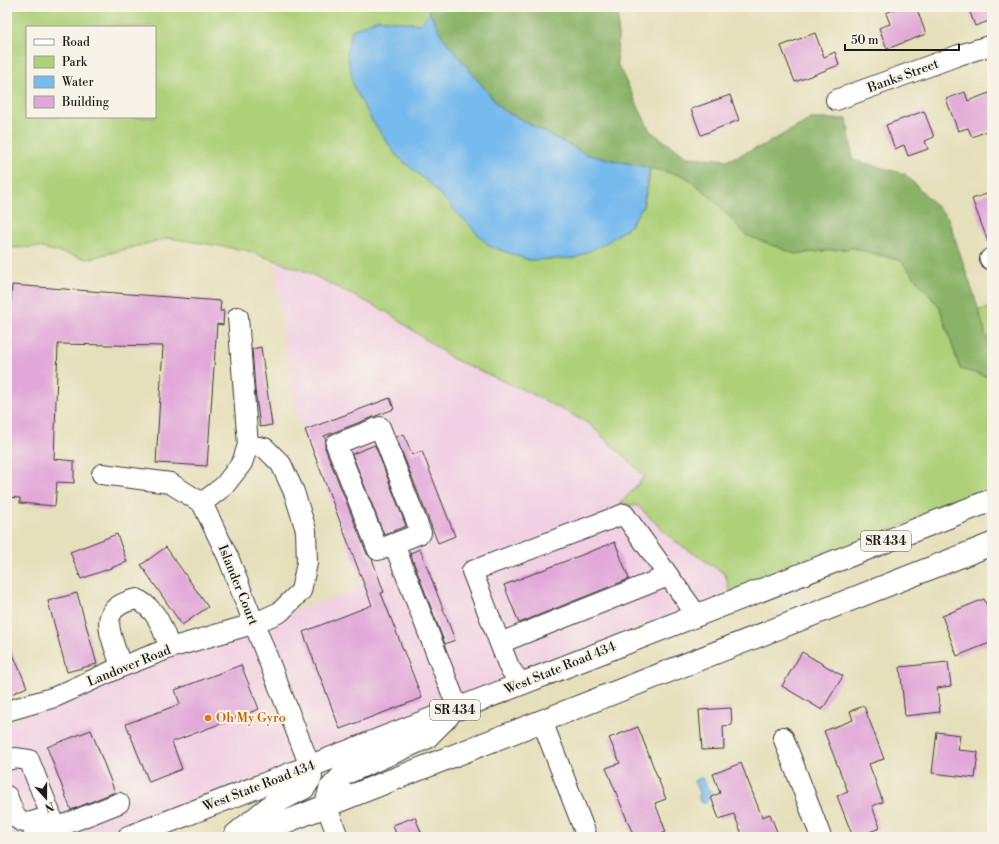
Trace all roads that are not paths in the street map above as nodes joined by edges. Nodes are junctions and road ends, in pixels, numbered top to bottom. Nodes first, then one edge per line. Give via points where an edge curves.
1 (992, 45) edge
2 (836, 100) dead end
3 (238, 317) dead end
4 (248, 445) junction
5 (102, 474) dead end
6 (992, 500) edge
7 (202, 503) junction
8 (394, 544) junction
9 (992, 544) edge
10 (668, 576) junction
11 (696, 614) junction
12 (253, 624) junction
13 (500, 643) junction
14 (170, 648) junction
15 (121, 667) junction
16 (521, 684) junction
17 (455, 710) junction
18 (7, 711) edge
19 (542, 721) junction
20 (783, 737) dead end
21 (7, 760) edge
22 (310, 766) junction
23 (7, 796) edge
24 (119, 803) dead end
25 (326, 805) junction
26 (54, 821) junction
27 (33, 837) edge
28 (129, 837) edge
29 (232, 837) edge
30 (247, 837) edge
31 (338, 837) edge
32 (587, 837) edge
33 (821, 837) edge

1 - 2 street, Banks Street
3 - 4 street
4 - 7 street via 242,463 224,486
4 - 12 street, Landover Road via 265,448 281,464 294,492 306,530 307,556 301,591 280,612
5 - 7 street via 170,483
6 - 11 main road, West State Road 434 / SR 434
7 - 12 street, Islander Court via 228,557
8 - 8 street via 421,533 380,427 336,444 378,550
8 - 17 street
9 - 19 main road
10 - 11 street
10 - 13 street
10 - 13 street via 624,514 472,571
11 - 16 main road, West State Road 434 / SR 434
12 - 14 street, Landover Road
12 - 22 street, Islander Court
13 - 16 street via 509,667
14 - 15 street, Landover Road
14 - 15 street via 157,615 137,599 128,600 118,605 109,615 108,623
15 - 18 street, Landover Road via 56,697
16 - 17 main road, West State Road 434 / SR 434
17 - 22 main road, West State Road 434 / SR 434
17 - 25 main road via 426,738 344,774 330,789
19 - 25 main road
19 - 32 street
20 - 33 street
21 - 26 street via 29,760
22 - 28 main road, West State Road 434 / SR 434
22 - 29 main road via 311,777 304,788 273,804
23 - 26 street via 17,818 22,821
24 - 26 street
25 - 30 main road
25 - 31 street
26 - 27 street

